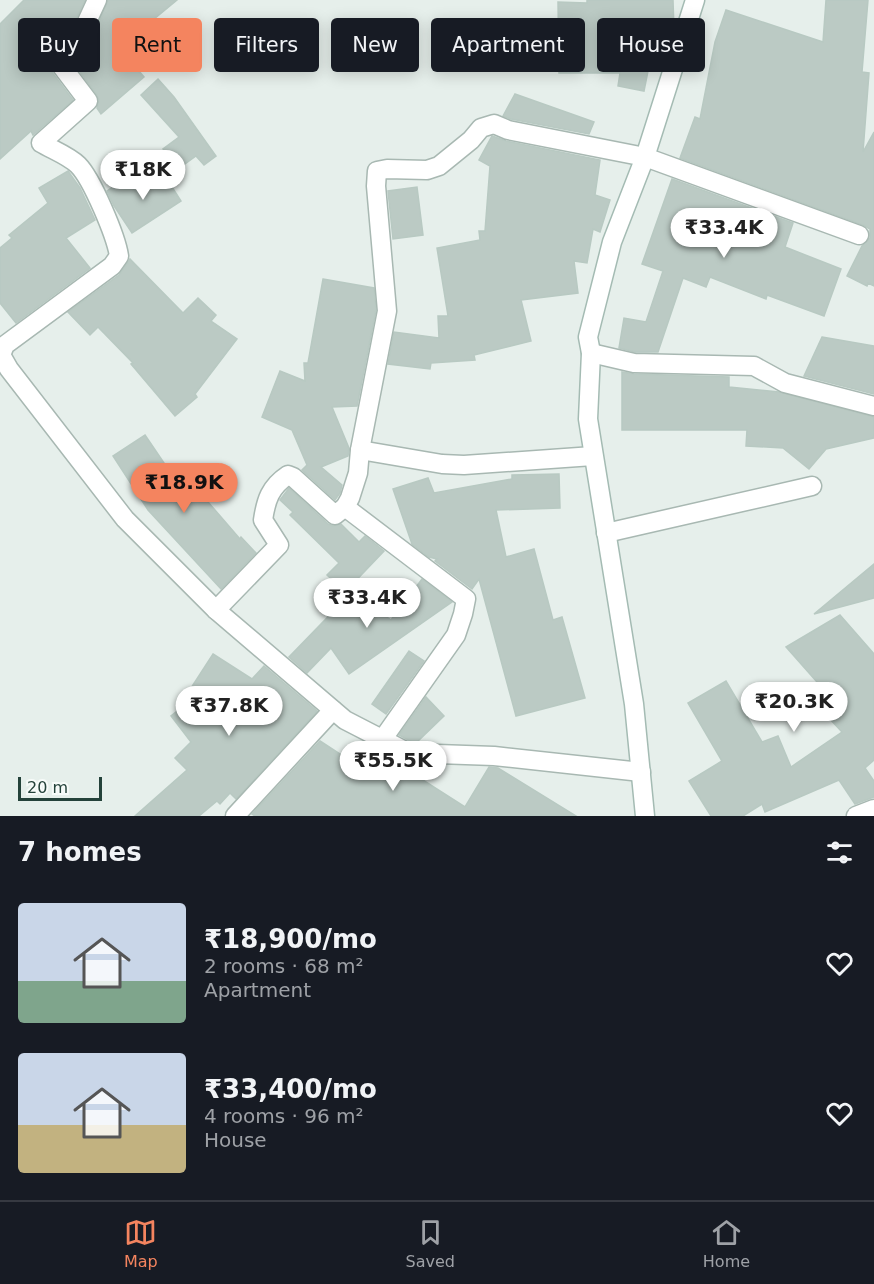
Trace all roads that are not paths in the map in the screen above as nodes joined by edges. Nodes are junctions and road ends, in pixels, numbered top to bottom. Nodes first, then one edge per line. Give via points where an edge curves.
1 (97, 0) edge
2 (695, 0) edge
3 (645, 157) junction
4 (859, 235) dead end
5 (3, 344) edge
6 (591, 353) junction
7 (874, 406) edge
8 (360, 450) junction
9 (594, 456) junction
10 (812, 486) dead end
11 (345, 507) junction
12 (606, 533) junction
13 (216, 610) junction
14 (333, 710) junction
15 (382, 740) junction
16 (641, 772) junction
17 (235, 816) edge
18 (645, 816) edge

1 - 5 street via 85,26 54,56 88,101 41,143 78,165 94,190 118,256 112,266
2 - 3 street
3 - 4 street
3 - 6 street via 612,242 588,337
3 - 8 street via 494,124 481,128 439,166 427,170 377,171 387,310
5 - 13 street via 1,356 9,369 125,519
6 - 7 street via 634,363 754,366 785,384
6 - 9 street via 588,419
8 - 9 street via 464,465
8 - 11 street via 358,473
9 - 12 street
10 - 12 street
11 - 13 street via 335,515 292,477 283,478 266,497 262,520 279,545
11 - 15 street via 466,599 456,635
12 - 16 street
13 - 14 street
14 - 15 street
14 - 17 street
15 - 16 street via 409,753 494,756
16 - 18 street

